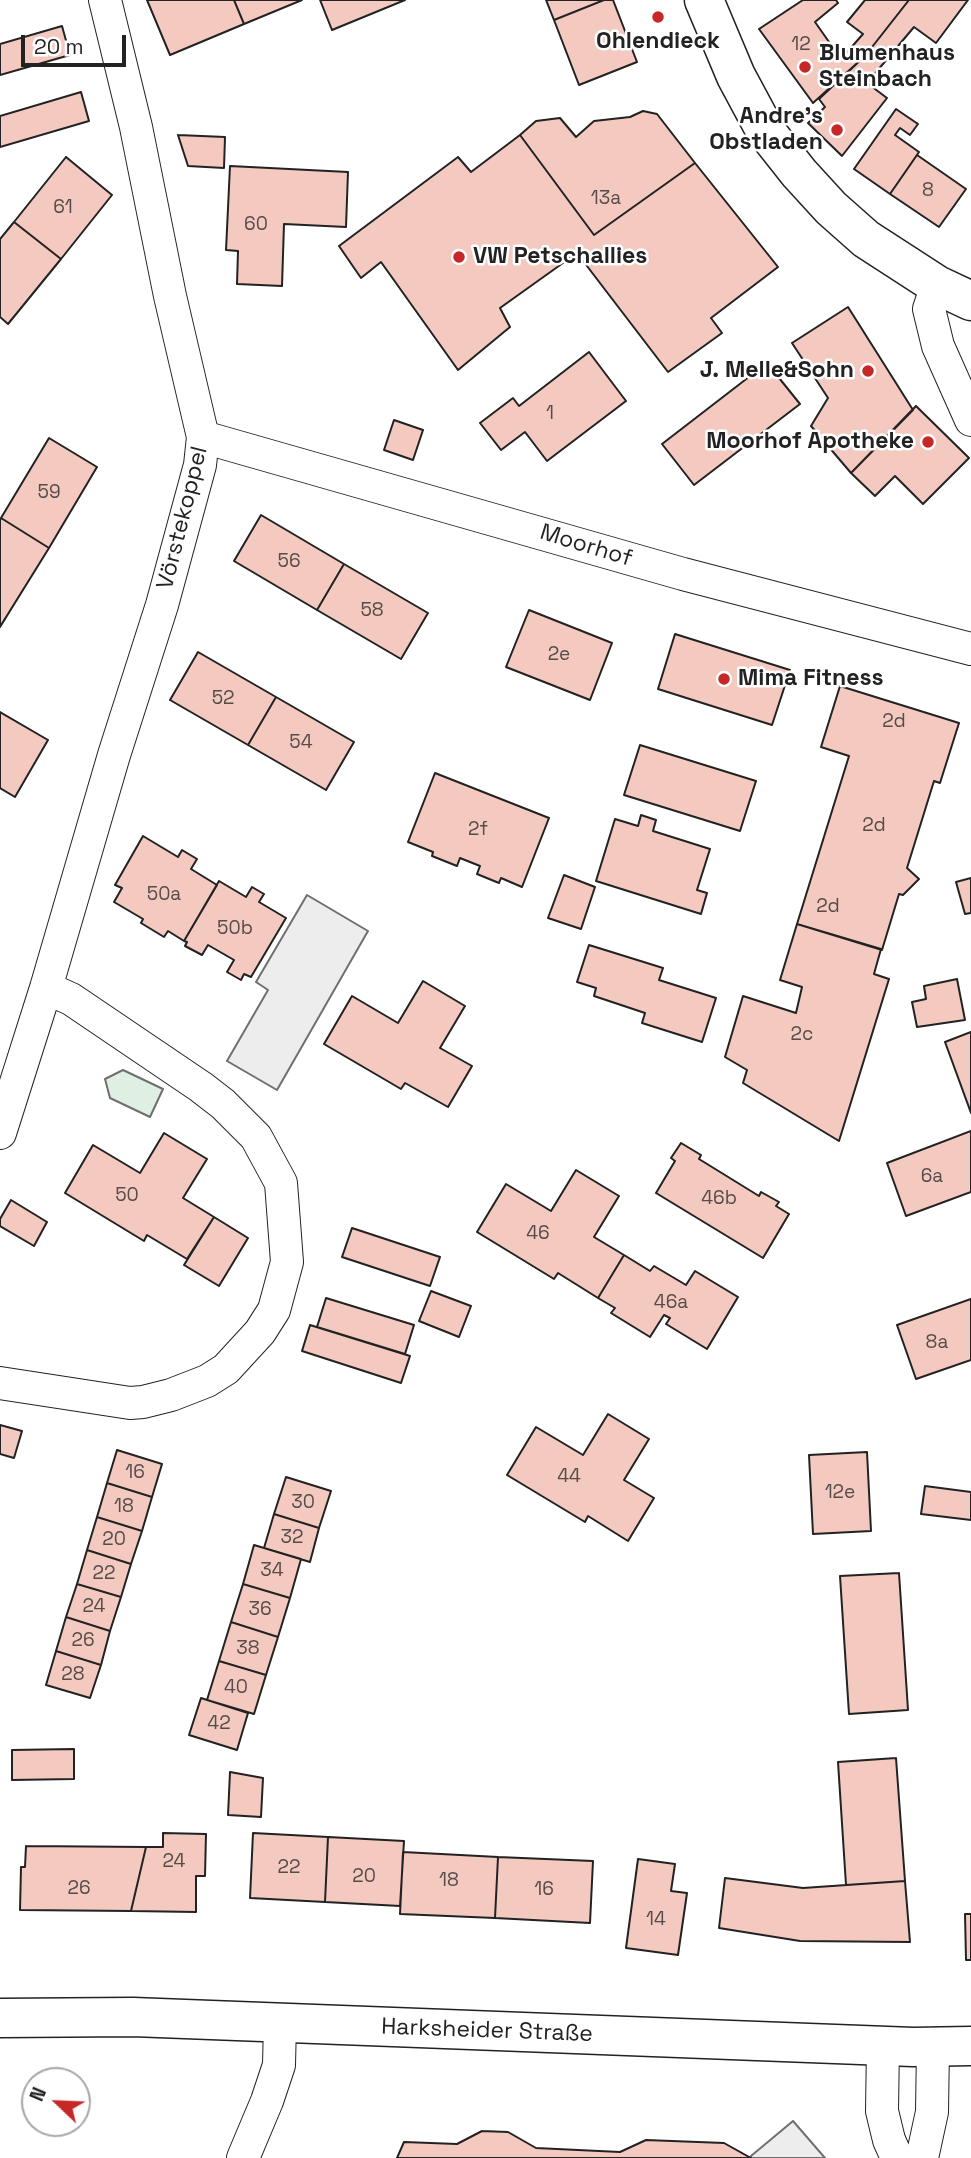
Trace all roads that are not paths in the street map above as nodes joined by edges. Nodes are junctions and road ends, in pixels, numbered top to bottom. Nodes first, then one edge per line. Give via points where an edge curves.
1 (105, 0) edge
2 (704, 0) edge
3 (937, 285) junction
4 (971, 301) edge
5 (971, 420) edge
6 (203, 438) junction
7 (971, 649) edge
8 (46, 988) junction
9 (0, 1133) edge
10 (0, 1382) edge
11 (1, 2017) edge
12 (280, 2023) junction
13 (883, 2045) junction
14 (933, 2046) junction
15 (971, 2046) edge
16 (243, 2158) edge
17 (897, 2158) edge
18 (922, 2158) edge

1 - 6 street, Vörstekoppel
2 - 3 main road via 765,130 799,173 866,239
3 - 4 main road
3 - 5 street via 929,309 938,346
6 - 7 street, Moorhof via 683,574
6 - 8 street, Vörstekoppel via 173,566
8 - 9 street, Vörstekoppel
8 - 10 street via 71,999 201,1087 256,1137 281,1184 287,1262 274,1310 260,1332 226,1369 207,1381 171,1395 130,1403
11 - 12 main road, Harksheider Straße
12 - 13 main road, Harksheider Straße
12 - 16 street via 279,2065
13 - 14 main road, Harksheider Straße
13 - 17 street via 882,2110
14 - 15 main road, Harksheider Straße
14 - 18 street via 932,2112

